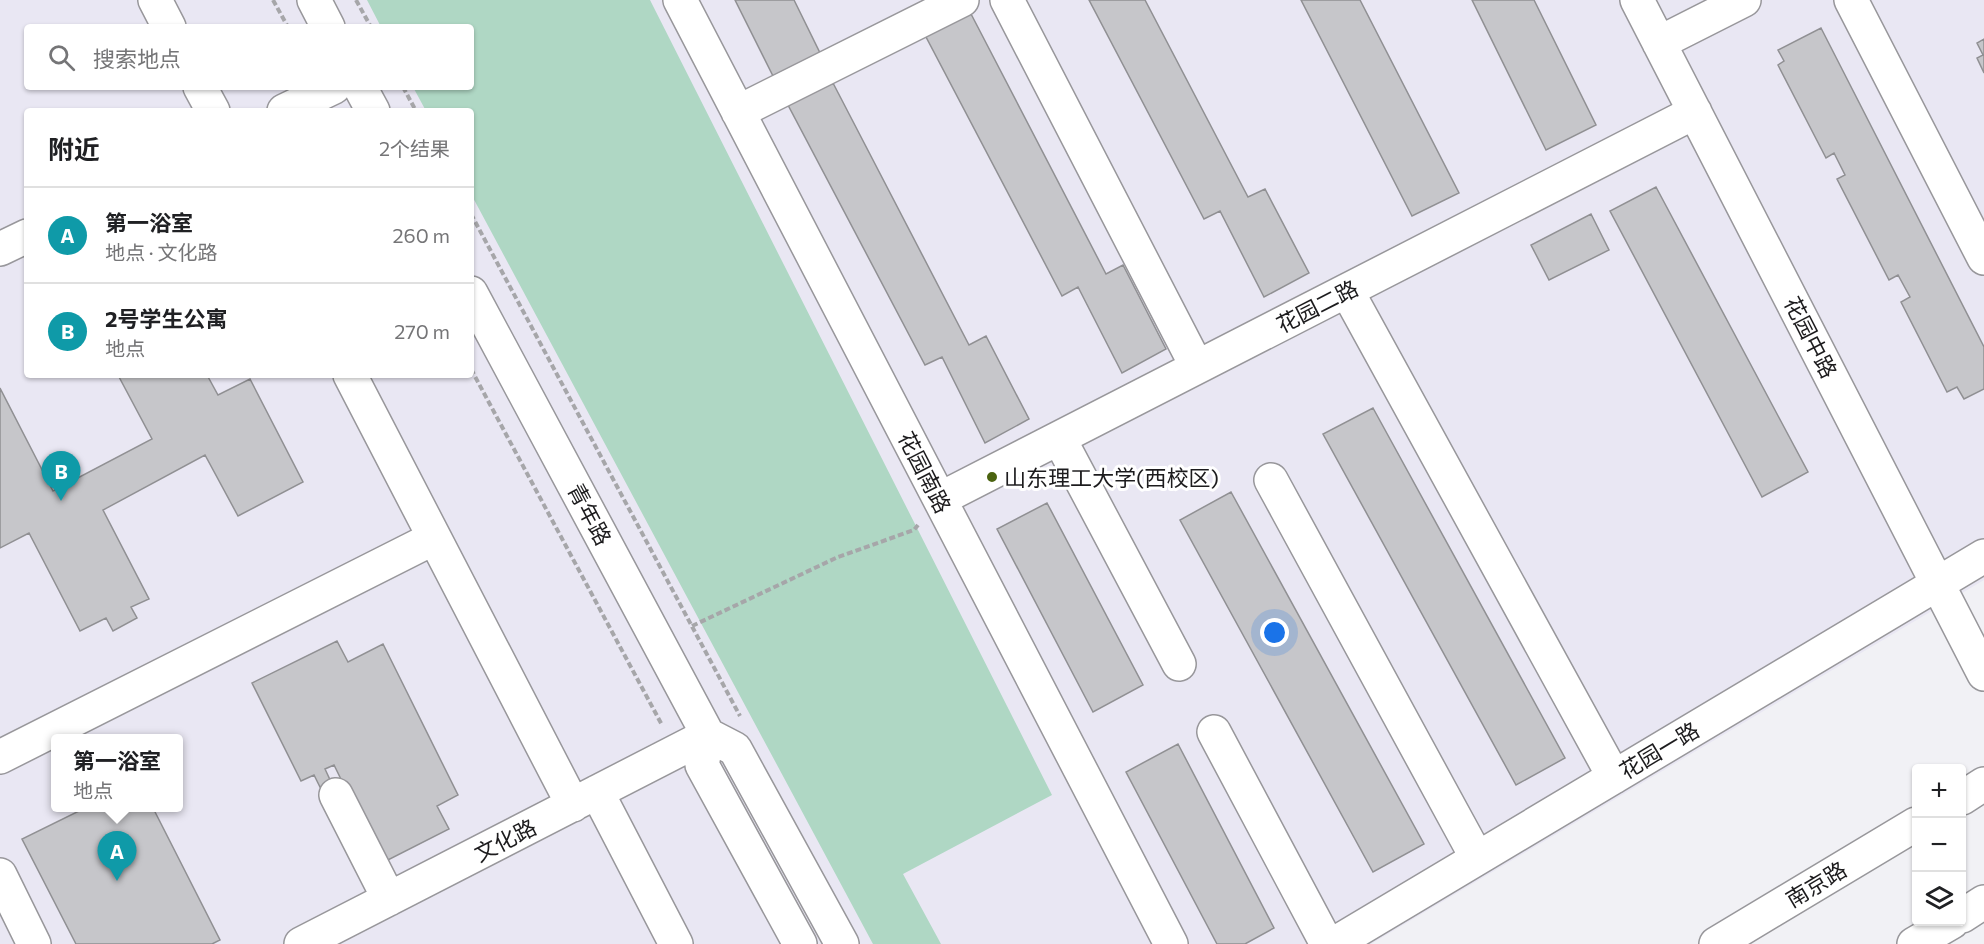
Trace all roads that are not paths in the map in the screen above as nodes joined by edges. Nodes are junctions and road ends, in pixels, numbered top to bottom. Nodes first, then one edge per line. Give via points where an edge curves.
1 (155, 0) edge
2 (314, 0) edge
3 (680, 0) edge
4 (962, 0) edge
5 (1007, 0) edge
6 (1637, 0) edge
7 (1744, 0) edge
8 (1851, 0) edge
9 (167, 24) edge
10 (326, 24) edge
11 (1659, 43) junction
12 (202, 90) edge
13 (328, 90) edge
14 (362, 90) edge
15 (211, 108) edge
16 (290, 108) edge
17 (371, 108) edge
18 (738, 112) junction
19 (1695, 112) junction
20 (24, 237) edge
21 (0, 249) edge
22 (1984, 258) edge
23 (1347, 291) junction
24 (474, 299) edge
25 (1197, 367) junction
26 (352, 378) edge
27 (1059, 438) junction
28 (1271, 480) dead end
29 (940, 499) junction
30 (434, 538) junction
31 (1984, 556) edge
32 (1937, 584) junction
33 (1179, 664) dead end
34 (1984, 674) edge
35 (1214, 732) dead end
36 (708, 735) junction
37 (0, 757) edge
38 (1614, 777) junction
39 (1984, 784) edge
40 (336, 795) dead end
41 (1966, 795) edge
42 (585, 799) junction
43 (1912, 827) edge
44 (1477, 858) junction
45 (0, 875) edge
46 (389, 899) junction
47 (1984, 902) edge
48 (1966, 913) edge
49 (1944, 926) edge
50 (34, 944) edge
51 (301, 944) edge
52 (676, 944) edge
53 (800, 944) edge
54 (842, 944) edge
55 (1171, 944) edge
56 (1327, 944) edge
57 (1334, 944) edge
58 (1716, 944) edge
59 (1914, 944) edge

1 - 9 street
2 - 10 street
3 - 18 street, 花园南路
4 - 18 street
5 - 25 street
6 - 11 street, 花园中路
7 - 11 street
8 - 22 street
11 - 19 street, 花园中路
12 - 15 street
13 - 16 street
14 - 17 street
18 - 29 street, 花园南路
19 - 23 street, 花园二路
19 - 32 street, 花园中路
20 - 21 street
23 - 25 street, 花园二路
23 - 38 street
24 - 36 street, 青年路
25 - 27 street, 花园二路
26 - 30 street
27 - 29 street, 花园二路
27 - 33 street
28 - 44 street
29 - 55 street, 花园南路
30 - 37 street
30 - 42 street
31 - 32 street, 花园一路
32 - 34 street, 花园中路
32 - 38 street, 花园一路
35 - 56 street
36 - 42 street, 文化路
36 - 53 street via 702,765
36 - 54 street via 735,749
38 - 44 street, 花园一路
39 - 41 street
40 - 46 street
42 - 46 street, 文化路
42 - 52 street
43 - 58 street, 南京路
44 - 57 street, 花园一路
45 - 50 street
46 - 51 street, 文化路
47 - 48 street
49 - 59 street

